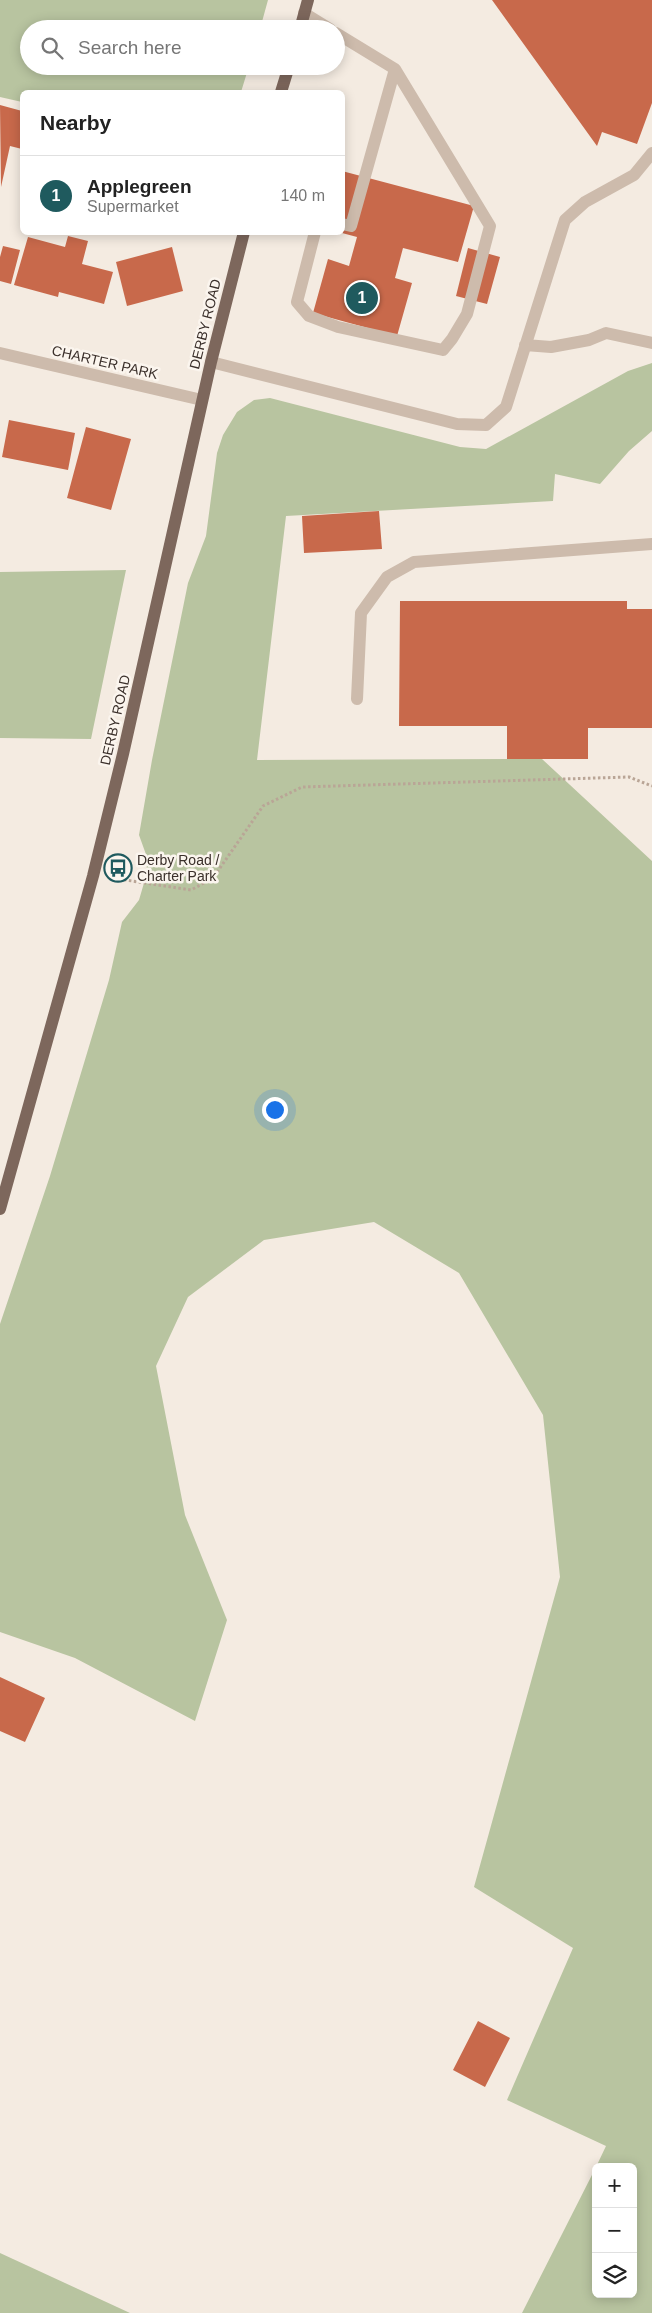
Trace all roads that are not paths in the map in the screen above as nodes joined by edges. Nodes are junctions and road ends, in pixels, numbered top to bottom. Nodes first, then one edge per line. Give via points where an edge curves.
1 (308, 0) edge
2 (304, 13) junction
3 (302, 20) edge
4 (315, 20) edge
5 (345, 39) edge
6 (395, 70) junction
7 (286, 75) edge
8 (282, 90) edge
9 (652, 153) edge
10 (345, 225) edge
11 (243, 235) edge
12 (314, 235) edge
13 (652, 343) edge
14 (525, 345) junction
15 (0, 353) edge
16 (211, 362) junction
17 (202, 400) junction
18 (652, 544) edge
19 (357, 699) dead end
20 (0, 1210) edge

1 - 2 main road
2 - 3 main road
2 - 4 street
5 - 6 street
6 - 10 street via 351,226
6 - 12 street via 490,226 467,314 443,350 338,327 309,316 297,302
7 - 8 main road
9 - 14 street via 634,175 585,202 565,220
11 - 16 main road, DERBY ROAD
13 - 14 street via 606,333 589,340 551,347
14 - 16 street via 506,407 486,425 456,424
15 - 17 street, CHARTER PARK
16 - 17 main road, DERBY ROAD
17 - 20 main road, DERBY ROAD via 124,754
18 - 19 street via 414,562 387,577 361,613

